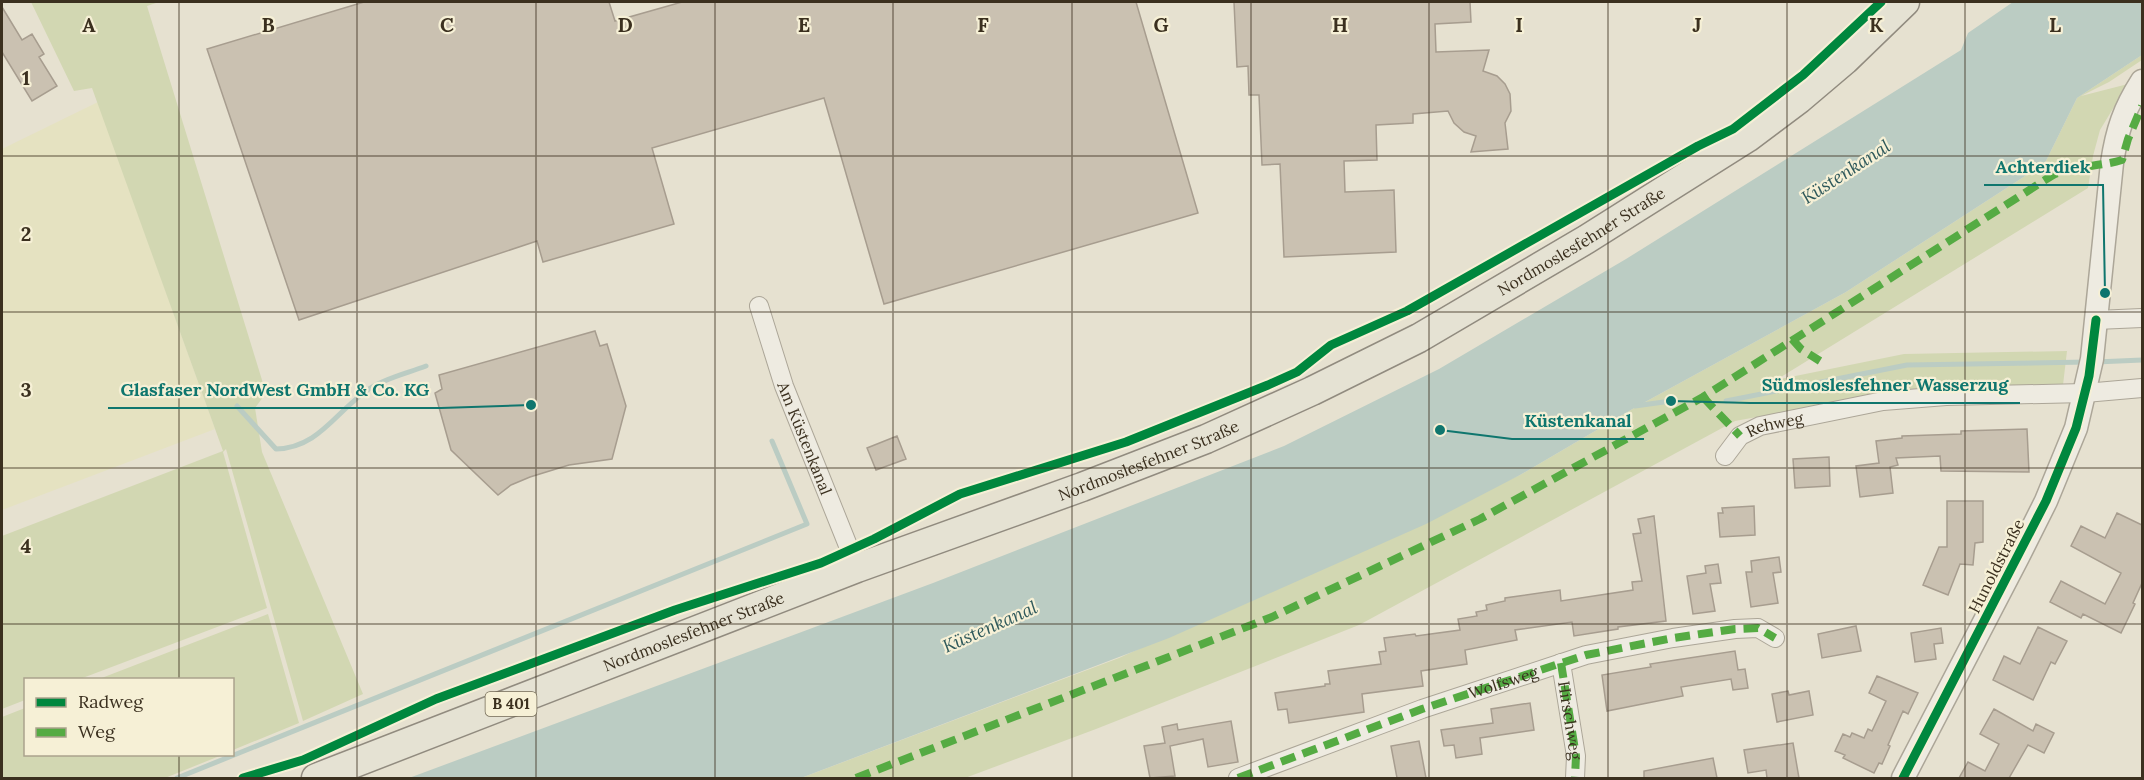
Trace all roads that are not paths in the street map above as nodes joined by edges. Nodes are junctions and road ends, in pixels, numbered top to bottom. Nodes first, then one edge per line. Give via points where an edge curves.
1 (1905, 2) edge
2 (2142, 81) edge
3 (759, 306) dead end
4 (2142, 318) edge
5 (2096, 320) junction
6 (2090, 368) junction
7 (2142, 388) edge
8 (1725, 456) dead end
9 (857, 568) junction
10 (1775, 638) dead end
11 (1562, 663) junction
12 (316, 778) edge
13 (1238, 778) edge
14 (1575, 778) edge
15 (1903, 778) edge

1 - 9 main road, Nordmoslesfehner Straße / B 401 via 1837,66 1747,138 1419,338 1206,439
2 - 5 street, Hunoldstraße via 2117,130
3 - 9 street, Am Küstenkanal via 784,386
4 - 5 street
5 - 6 street, Hunoldstraße
6 - 7 street, Rehweg
6 - 8 street, Rehweg via 1946,396 1882,401 1760,426 1740,436
6 - 15 street, Hunoldstraße via 2076,428 2046,501
9 - 12 main road, Nordmoslesfehner Straße / B 401
10 - 11 street, Wolfsweg via 1758,628 1722,631 1586,655
11 - 13 street, Wolfsweg via 1422,709
11 - 14 street, Hirschweg via 1576,756

